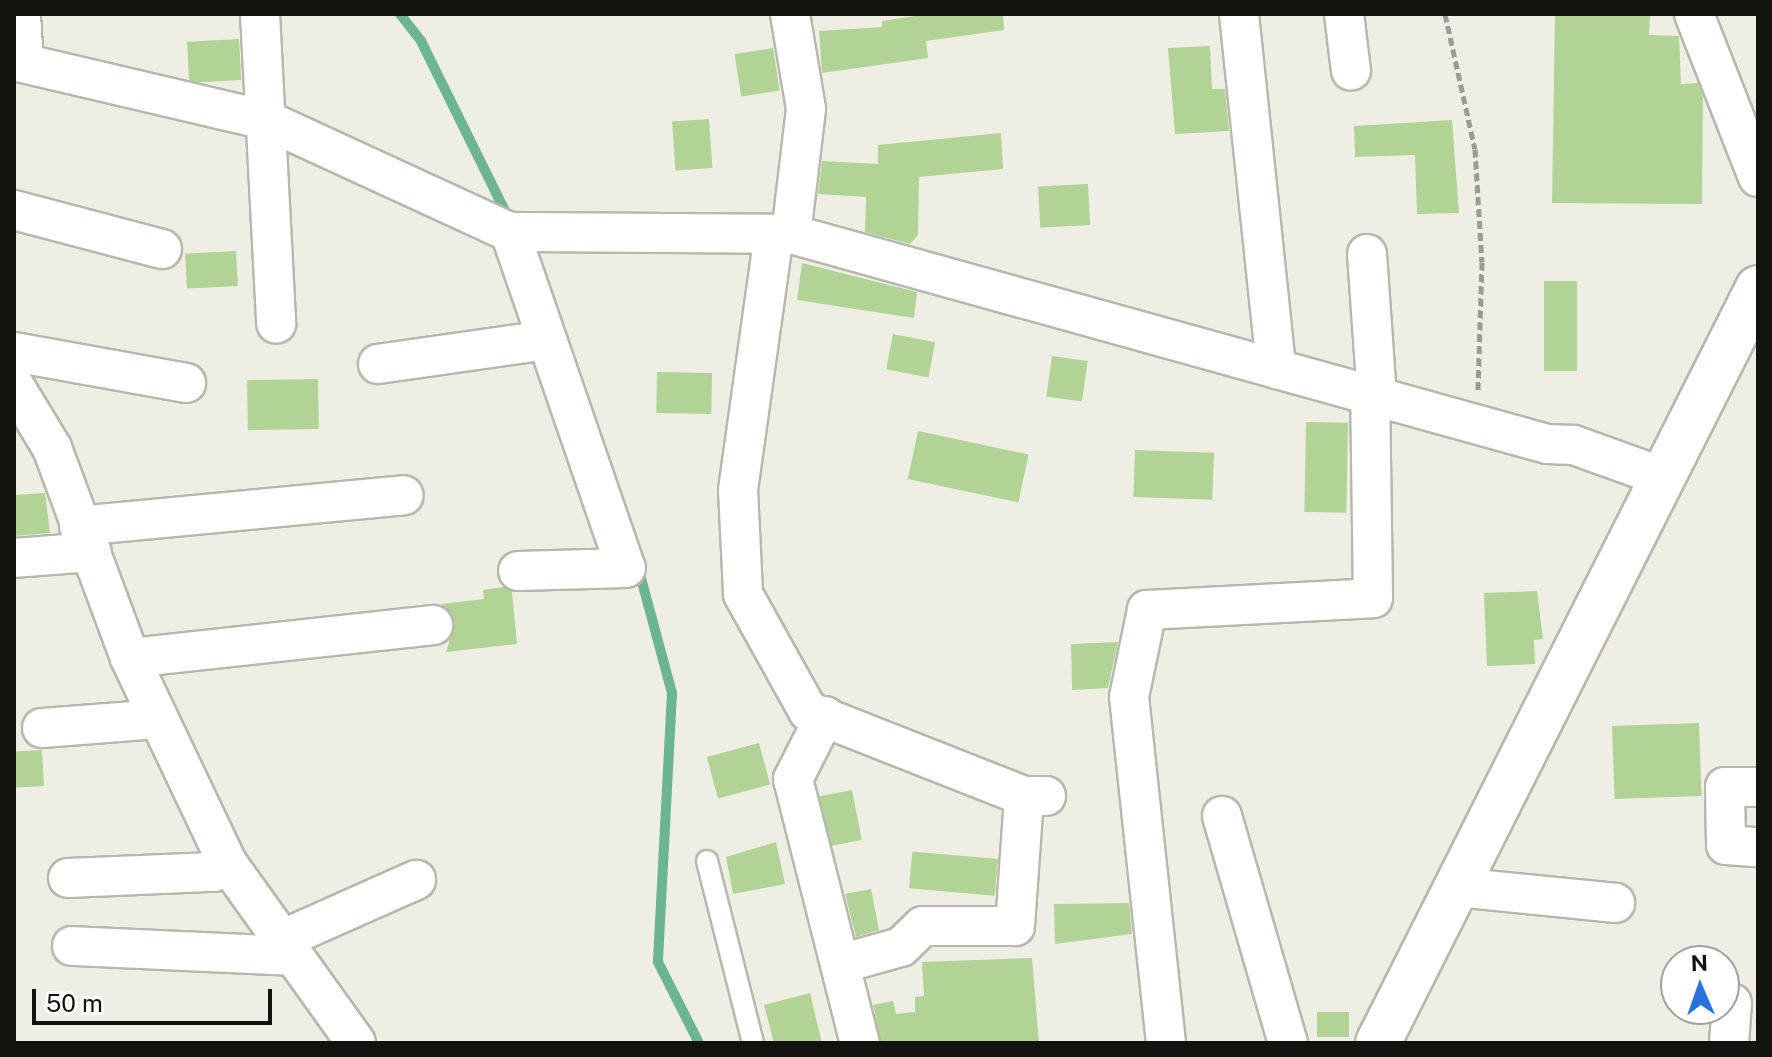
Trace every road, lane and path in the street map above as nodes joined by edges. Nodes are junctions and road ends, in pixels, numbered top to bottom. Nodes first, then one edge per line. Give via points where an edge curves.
1 (21, 14) edge
2 (260, 14) edge
3 (790, 14) edge
4 (1239, 14) edge
5 (1344, 14) edge
6 (1445, 14) edge
7 (1694, 14) edge
8 (19, 62) edge
9 (1351, 71) dead end
10 (266, 120) junction
11 (1758, 177) edge
12 (14, 210) edge
13 (510, 232) junction
14 (782, 234) junction
15 (162, 249) dead end
16 (1367, 254) dead end
17 (1758, 288) edge
18 (276, 324) dead end
19 (546, 340) junction
20 (14, 352) edge
21 (378, 364) dead end
22 (1276, 369) junction
23 (186, 383) dead end
24 (14, 385) edge
25 (1374, 396) junction
26 (1477, 425) junction
27 (1660, 476) junction
28 (404, 495) dead end
29 (86, 539) junction
30 (14, 558) edge
31 (518, 571) dead end
32 (433, 625) dead end
33 (130, 658) junction
34 (825, 716) junction
35 (158, 719) junction
36 (42, 728) dead end
37 (1758, 787) edge
38 (1222, 816) dead end
39 (1758, 847) edge
40 (707, 861) dead end
41 (228, 864) junction
42 (68, 878) dead end
43 (416, 880) dead end
44 (1456, 887) junction
45 (1615, 903) dead end
46 (72, 946) dead end
47 (287, 948) junction
48 (840, 964) junction
49 (356, 1043) edge
50 (753, 1043) edge
51 (860, 1043) edge
52 (1166, 1043) edge
53 (1288, 1043) edge
54 (1378, 1043) edge

1 - 8 street
2 - 10 street
3 - 14 street via 806,109
4 - 22 street
5 - 9 street
6 - 26 path via 1475,149 1482,262
7 - 11 street
8 - 10 street
10 - 13 street
10 - 18 street
12 - 15 street
13 - 14 street
13 - 19 street
14 - 22 street
14 - 34 street via 738,490 743,594 808,711
16 - 25 street
17 - 27 street
19 - 21 street
19 - 31 street via 626,568
20 - 23 street
22 - 25 street
24 - 29 street via 52,448
25 - 26 street
25 - 52 street via 1373,598 1147,610 1129,697
26 - 27 street via 1574,445
27 - 44 street
28 - 29 street
29 - 30 street
29 - 33 street
32 - 33 street
33 - 35 street
34 - 48 street via 793,779
34 - 48 street via 1035,796 1015,926 923,926 901,947
35 - 36 street
35 - 41 street
37 - 39 street via 1725,787 1726,845
38 - 53 street
40 - 50 lane
41 - 42 street via 214,872
41 - 47 street
43 - 47 street
44 - 45 street
44 - 54 street
46 - 47 street
47 - 49 street
48 - 51 street

